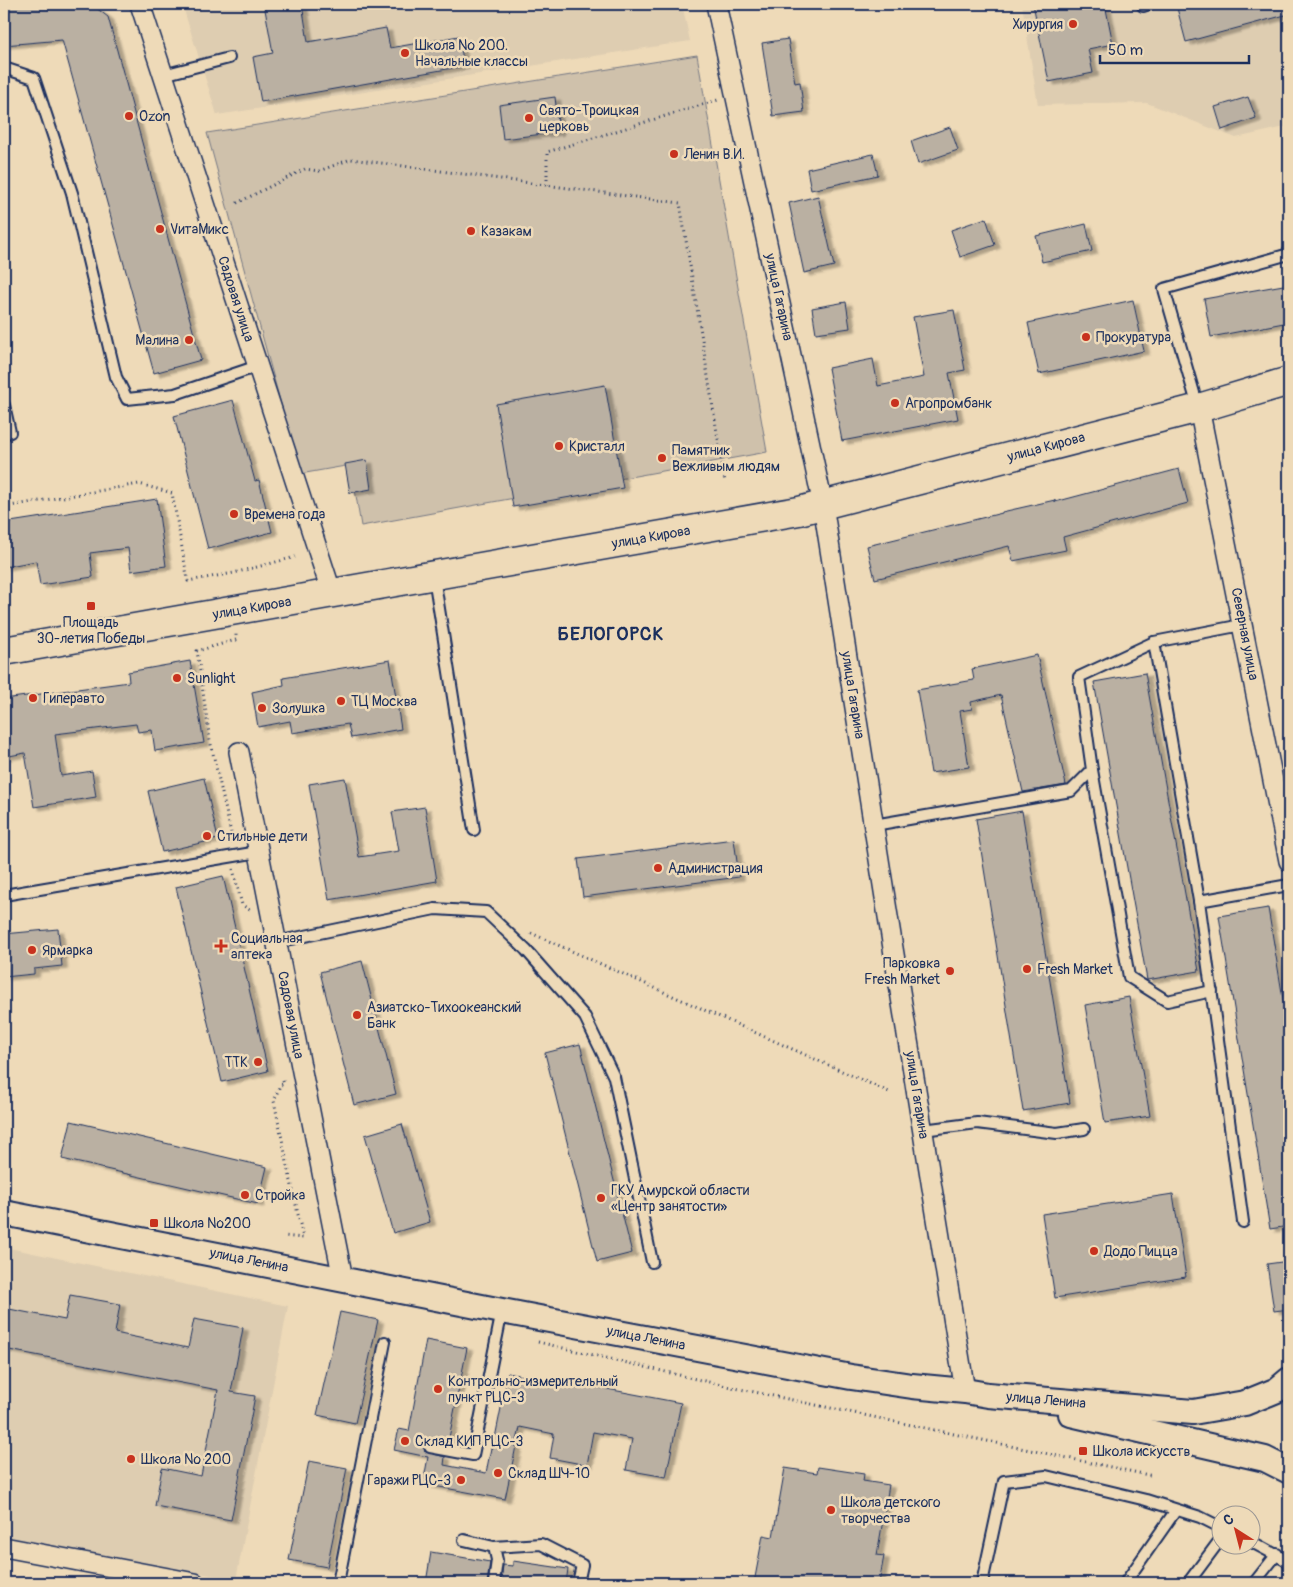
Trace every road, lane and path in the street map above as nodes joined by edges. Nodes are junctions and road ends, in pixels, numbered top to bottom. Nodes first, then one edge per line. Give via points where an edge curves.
1 (140, 4) edge
2 (716, 4) edge
3 (1143, 4) edge
4 (1149, 4) edge
5 (229, 58) dead end
6 (4, 68) edge
7 (163, 75) junction
8 (735, 95) junction
9 (547, 185) junction
10 (237, 202) dead end
11 (1289, 254) edge
12 (258, 366) junction
13 (1289, 382) edge
14 (4, 406) edge
15 (1199, 408) junction
16 (4, 434) edge
17 (725, 482) dead end
18 (823, 505) junction
19 (4, 508) edge
20 (295, 557) dead end
21 (434, 576) junction
22 (332, 594) junction
23 (1242, 625) junction
24 (236, 632) dead end
25 (1154, 642) junction
26 (4, 650) edge
27 (239, 752) dead end
28 (1092, 770) junction
29 (874, 825) junction
30 (474, 830) dead end
31 (258, 852) junction
32 (232, 858) junction
33 (1289, 860) edge
34 (1289, 885) edge
35 (4, 895) edge
36 (1199, 901) junction
37 (255, 913) dead end
38 (530, 932) dead end
39 (276, 942) junction
40 (1212, 991) junction
41 (282, 1074) dead end
42 (889, 1092) dead end
43 (1084, 1129) dead end
44 (923, 1130) junction
45 (4, 1213) edge
46 (1243, 1222) dead end
47 (284, 1236) dead end
48 (652, 1262) dead end
49 (342, 1279) junction
50 (502, 1311) junction
51 (536, 1341) dead end
52 (385, 1342) dead end
53 (1289, 1380) edge
54 (965, 1390) junction
55 (988, 1395) junction
56 (430, 1447) dead end
57 (1289, 1471) edge
58 (1154, 1476) dead end
59 (1176, 1510) junction
60 (1210, 1522) edge
61 (464, 1540) dead end
62 (1260, 1546) edge
63 (4, 1547) edge
64 (494, 1547) junction
65 (1210, 1553) edge
66 (1277, 1554) junction
67 (1289, 1562) edge
68 (131, 1577) edge
69 (195, 1583) edge
70 (338, 1583) edge
71 (494, 1583) edge
72 (578, 1583) edge
73 (982, 1583) edge
74 (1125, 1583) edge
75 (1188, 1583) edge
76 (1254, 1583) edge

1 - 7 street, Садовая улица
2 - 8 street, улица Гагарина
3 - 4 lane
5 - 7 lane
6 - 12 lane via 34,78 72,192 116,377 127,399 175,394
7 - 12 street, Садовая улица
8 - 9 path via 547,152
8 - 18 street, улица Гагарина
9 - 10 path via 351,159 319,171 305,169
9 - 17 path via 680,203
11 - 15 lane via 1164,289
12 - 22 street, Садовая улица
13 - 15 main road, улица Кирова
14 - 16 lane via 10,432
15 - 18 main road, улица Кирова
15 - 23 street, Северная улица
18 - 21 main road, улица Кирова
18 - 29 street, улица Гагарина
19 - 20 path via 139,484 172,493 188,580 234,573
21 - 22 main road, улица Кирова
21 - 30 lane
22 - 26 main road, улица Кирова
23 - 25 lane
23 - 33 street, Северная улица
24 - 32 path via 236,640 197,651 210,740 231,833
25 - 28 lane via 1079,677
25 - 36 lane
27 - 31 street, Садовая улица
28 - 29 lane via 1071,791
28 - 40 lane via 1129,977 1167,1001
29 - 44 street, улица Гагарина
31 - 32 lane
31 - 39 street, Садовая улица
32 - 35 lane
32 - 37 path via 242,905
34 - 36 lane
36 - 40 lane
38 - 42 path
39 - 48 lane via 435,908 486,912 526,950 585,1017 614,1076
39 - 49 street, Садовая улица
40 - 46 lane
41 - 47 path via 284,1084 274,1101 303,1238
43 - 44 lane via 1057,1133 977,1123
44 - 54 street, улица Гагарина
45 - 49 street, улица Ленина
49 - 50 street, улица Ленина
50 - 54 street, улица Ленина via 852,1377
50 - 56 lane via 473,1455
51 - 58 path via 726,1386
52 - 70 lane
53 - 55 street, улица Ленина via 1277,1390 1244,1403 1193,1412
54 - 55 street, улица Ленина
55 - 57 street via 1265,1459
59 - 60 lane
59 - 73 lane via 1046,1476 1004,1481
59 - 74 lane
61 - 64 lane
62 - 66 lane
63 - 68 street
64 - 71 lane via 497,1560
64 - 72 lane via 541,1544 582,1565
65 - 75 lane
66 - 67 lane
66 - 76 lane
68 - 69 street

